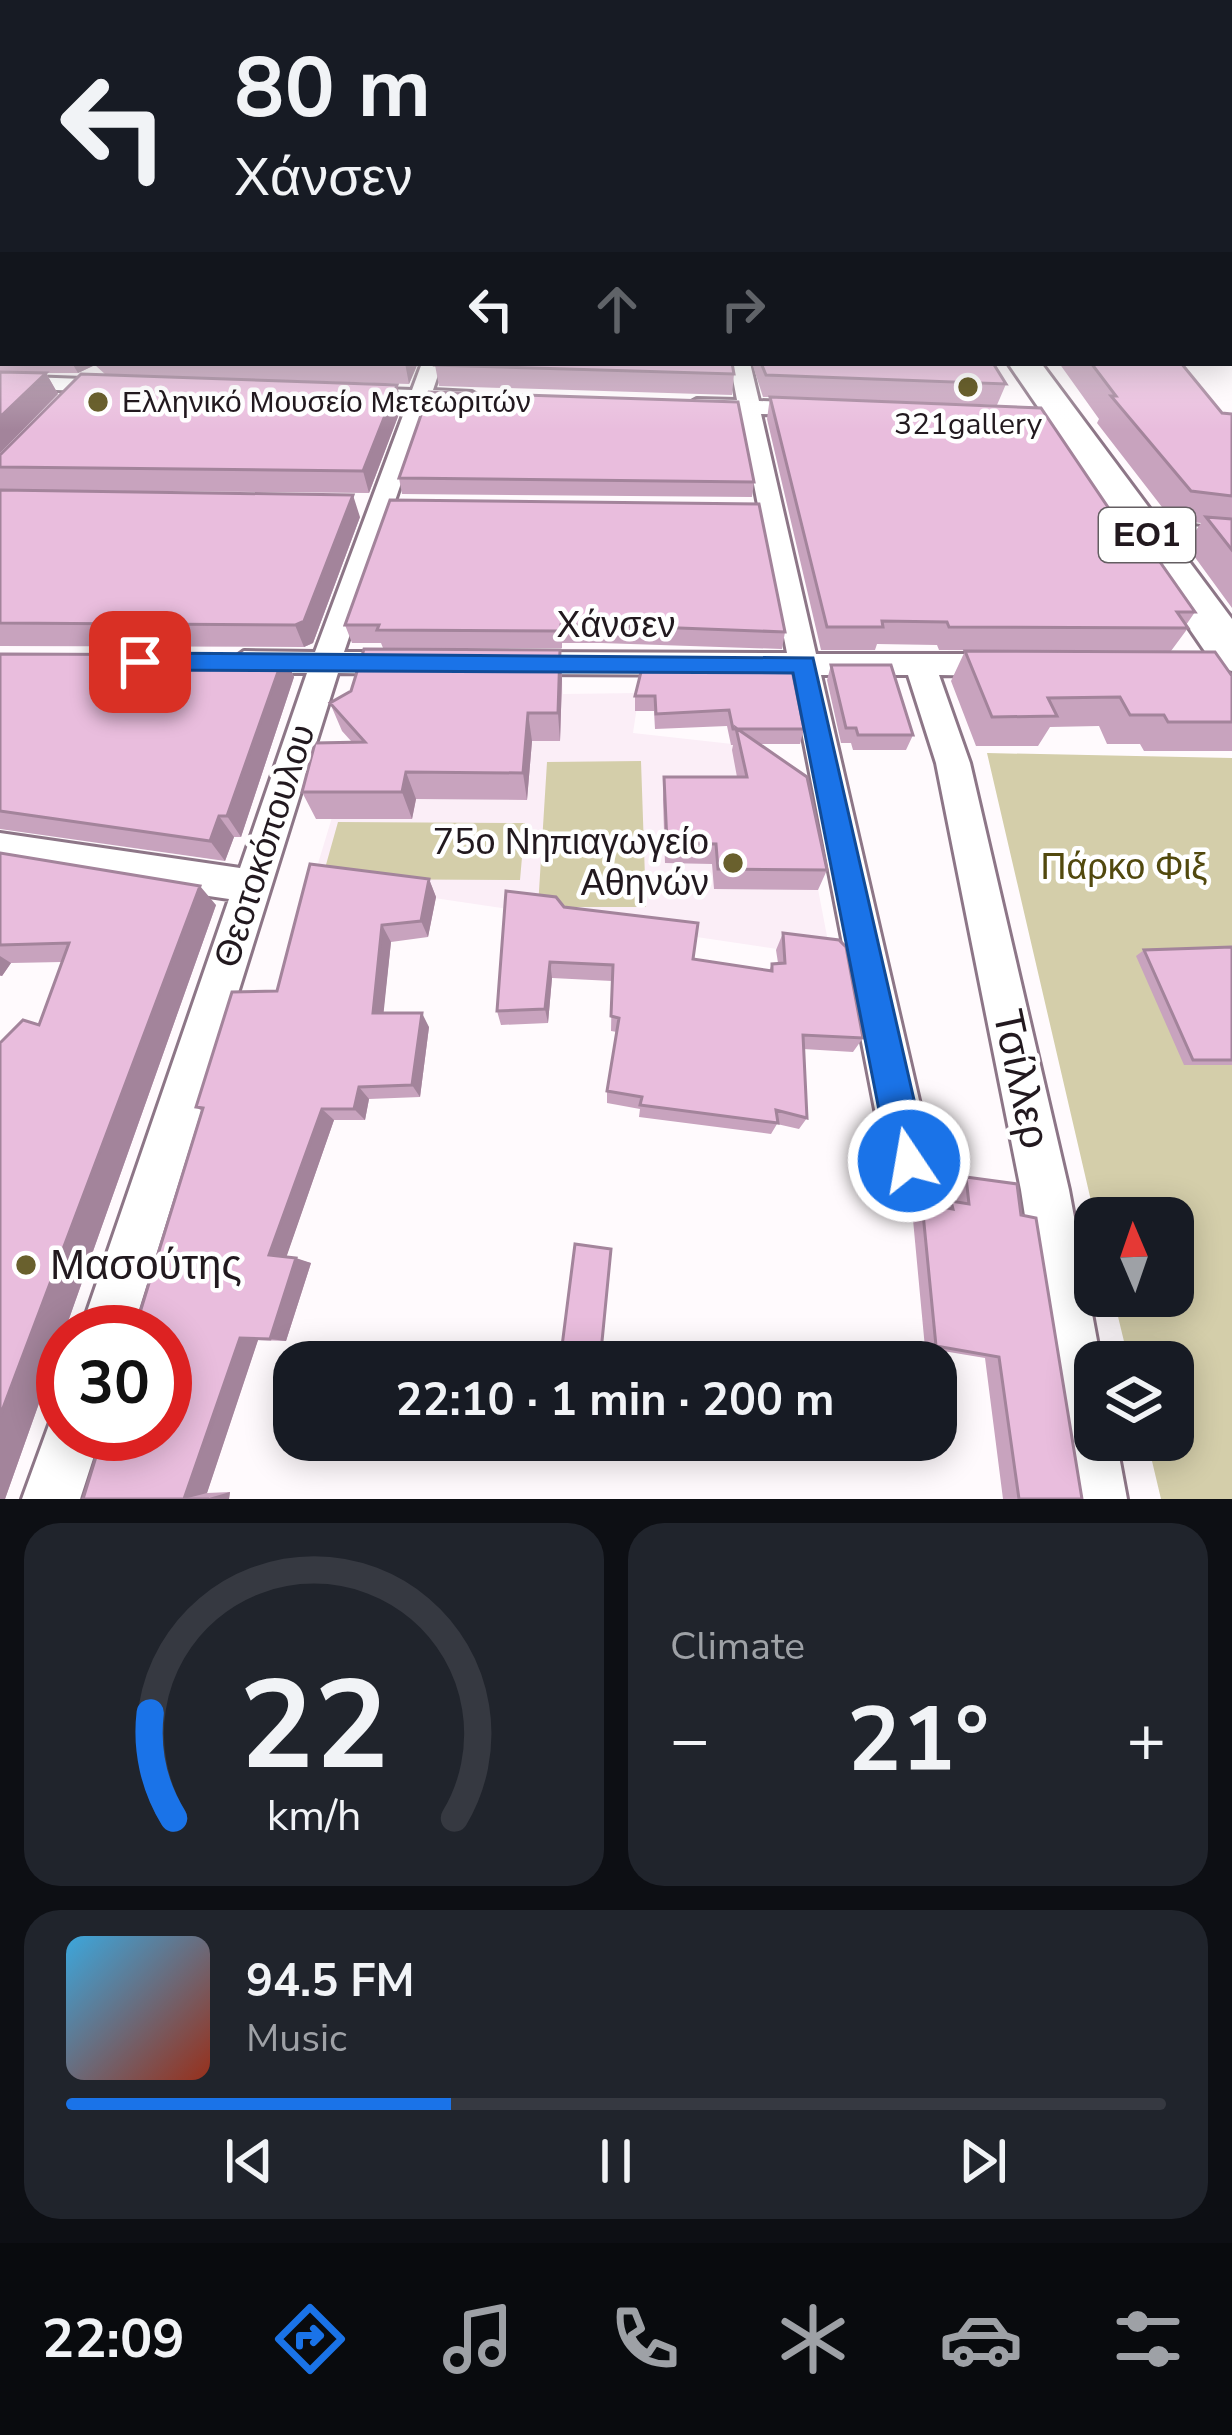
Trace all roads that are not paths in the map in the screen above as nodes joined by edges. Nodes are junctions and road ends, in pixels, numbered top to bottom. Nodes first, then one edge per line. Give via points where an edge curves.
1 (104, 366) edge
2 (431, 366) edge
3 (741, 366) edge
4 (1025, 366) edge
5 (0, 382) edge
6 (84, 385) junction
7 (129, 386) edge
8 (331, 393) edge
9 (421, 396) junction
10 (491, 398) edge
11 (679, 404) edge
12 (749, 406) junction
13 (843, 410) edge
14 (56, 414) edge
15 (1142, 529) junction
16 (1232, 538) edge
17 (1212, 660) edge
18 (209, 662) edge
19 (326, 662) junction
20 (425, 663) edge
21 (497, 663) edge
22 (804, 664) junction
23 (920, 665) junction
24 (1034, 665) edge
25 (1232, 667) edge
26 (0, 849) edge
27 (251, 886) junction
28 (909, 1161) dead end
29 (115, 1305) edge
30 (64, 1461) edge
31 (51, 1499) edge
32 (1098, 1499) edge

1 - 6 street
2 - 9 street, Θεοτοκόπουλου
3 - 12 street
4 - 15 main road, ΕΟ1 via 1044,416
5 - 6 street
6 - 7 street
6 - 14 street
8 - 9 street
9 - 10 street
9 - 19 street, Θεοτοκόπουλου
11 - 12 street
12 - 13 street
12 - 22 street via 760,510
15 - 16 street
15 - 17 main road, ΕΟ1
17 - 25 street
18 - 19 street
19 - 20 street
19 - 27 street, Θεοτοκόπουλου
21 - 22 street, Χάνσεν
22 - 23 street, Χάνσεν
22 - 28 street
23 - 24 street, Χάνσεν
23 - 32 street, Τσίλλερ via 952,763 1045,1190
26 - 27 street
27 - 29 street, Θεοτοκόπουλου
30 - 31 street

